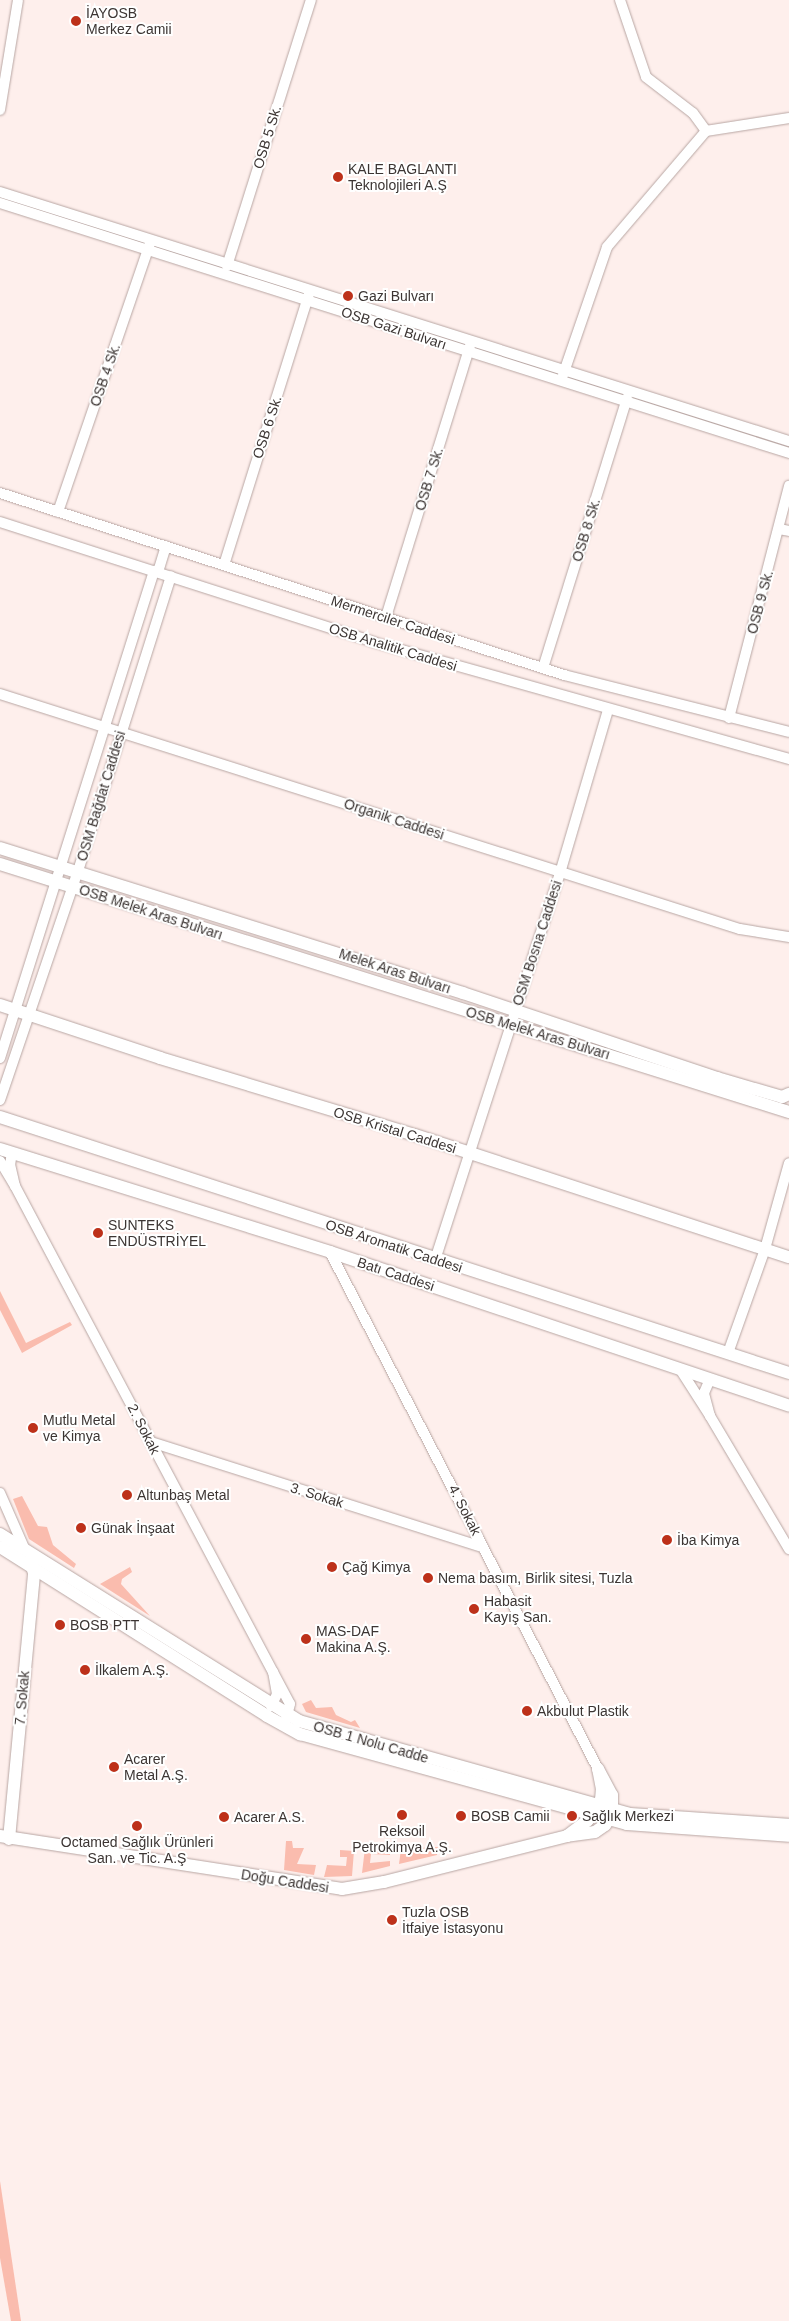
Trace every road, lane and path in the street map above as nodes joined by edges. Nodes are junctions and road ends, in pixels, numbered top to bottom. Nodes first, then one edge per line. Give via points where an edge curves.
1 (18, 0) edge
2 (310, 0) edge
3 (620, 0) edge
4 (0, 110) edge
5 (789, 118) edge
6 (706, 130) junction
7 (0, 192) edge
8 (0, 203) edge
9 (151, 238) junction
10 (148, 250) junction
11 (228, 262) junction
12 (225, 273) junction
13 (311, 290) junction
14 (308, 301) junction
15 (472, 341) junction
16 (469, 352) junction
17 (564, 370) junction
18 (561, 381) junction
19 (629, 392) junction
20 (626, 403) junction
21 (789, 441) edge
22 (789, 453) edge
23 (789, 486) edge
24 (0, 493) edge
25 (58, 512) junction
26 (0, 522) edge
27 (784, 530) edge
28 (166, 546) junction
29 (224, 565) junction
30 (156, 571) junction
31 (171, 576) junction
32 (386, 617) junction
33 (543, 668) junction
34 (0, 694) edge
35 (608, 710) junction
36 (729, 718) junction
37 (103, 727) junction
38 (121, 732) junction
39 (789, 732) edge
40 (789, 759) edge
41 (0, 848) edge
42 (0, 864) edge
43 (62, 867) junction
44 (78, 871) junction
45 (560, 873) junction
46 (58, 882) junction
47 (73, 887) junction
48 (789, 937) edge
49 (0, 1005) edge
50 (516, 1010) junction
51 (22, 1013) junction
52 (511, 1024) junction
53 (0, 1058) edge
54 (789, 1094) edge
55 (0, 1100) edge
56 (789, 1112) edge
57 (0, 1117) edge
58 (6, 1151) edge
59 (470, 1153) junction
60 (0, 1161) edge
61 (789, 1163) edge
62 (15, 1186) junction
63 (765, 1250) junction
64 (330, 1252) junction
65 (789, 1257) edge
66 (435, 1260) junction
67 (728, 1353) junction
68 (680, 1369) junction
69 (789, 1373) edge
70 (710, 1379) junction
71 (789, 1406) edge
72 (710, 1416) junction
73 (151, 1442) junction
74 (0, 1493) edge
75 (10, 1516) junction
76 (1, 1539) edge
77 (483, 1547) junction
78 (789, 1549) edge
79 (29, 1559) junction
80 (272, 1672) junction
81 (271, 1706) junction
82 (284, 1720) junction
83 (598, 1769) junction
84 (595, 1810) junction
85 (611, 1815) junction
86 (789, 1825) edge
87 (567, 1836) junction
88 (789, 1836) edge
89 (4, 1837) edge

1 - 4 street
2 - 11 street, OSB 5 Sk.
3 - 6 street via 646,77 694,113
5 - 6 street
6 - 17 street via 607,248
7 - 9 street, OSB Gazi Bulvarı
8 - 10 street, OSB Gazi Bulvarı
9 - 10 street, OSB 4 Sk.
9 - 11 street, OSB Gazi Bulvarı
10 - 12 street, OSB Gazi Bulvarı
10 - 25 street, OSB 4 Sk.
11 - 12 street, OSB 5 Sk.
11 - 13 street, OSB Gazi Bulvarı
12 - 14 street, OSB Gazi Bulvarı
13 - 14 street, OSB 6 Sk.
13 - 15 street, OSB Gazi Bulvarı
14 - 16 street, OSB Gazi Bulvarı
14 - 29 street, OSB 6 Sk.
15 - 16 street, OSB 7 Sk.
15 - 17 street, OSB Gazi Bulvarı
16 - 18 street, OSB Gazi Bulvarı
16 - 32 street, OSB 7 Sk.
17 - 18 street
17 - 19 street, OSB Gazi Bulvarı
18 - 20 street, OSB Gazi Bulvarı
19 - 20 street, OSB 8 Sk.
19 - 21 street, OSB Gazi Bulvarı
20 - 22 street, OSB Gazi Bulvarı
20 - 33 street, OSB 8 Sk.
23 - 27 street, OSB 9 Sk.
24 - 25 street, Mermerciler Caddesi
25 - 28 street, Mermerciler Caddesi
26 - 30 street, OSB Analitik Caddesi
27 - 36 street, OSB 9 Sk.
28 - 29 street, Mermerciler Caddesi
28 - 30 street, OSM Bağdat Caddesi
29 - 32 street, Mermerciler Caddesi
30 - 31 street, OSB Analitik Caddesi
30 - 37 street, OSM Bağdat Caddesi
31 - 35 street, OSB Analitik Caddesi via 373,642
31 - 38 street, OSM Bağdat Caddesi
32 - 33 street, Mermerciler Caddesi
33 - 36 street, Mermerciler Caddesi
34 - 37 street, Organik Caddesi
35 - 40 street, OSB Analitik Caddesi
35 - 45 street, OSM Bosna Caddesi
36 - 39 street, Mermerciler Caddesi
37 - 38 street, Organik Caddesi
37 - 43 street, OSM Bağdat Caddesi
38 - 44 street, OSM Bağdat Caddesi
38 - 45 street, Organik Caddesi
41 - 43 street, Melek Aras Bulvarı
42 - 46 street, OSB Melek Aras Bulvarı
43 - 44 street, Melek Aras Bulvarı
43 - 46 street, OSM Bağdat Caddesi
44 - 47 street, OSM Bağdat Caddesi
44 - 50 street, Melek Aras Bulvarı
45 - 48 street, Organik Caddesi via 749,931
45 - 50 street, OSM Bosna Caddesi
46 - 47 street, OSB Melek Aras Bulvarı
46 - 51 street, OSM Bağdat Caddesi
47 - 51 street, OSM Bağdat Caddesi
47 - 52 street, OSB Melek Aras Bulvarı
49 - 51 street, OSB Kristal Caddesi
50 - 52 street, OSM Bosna Caddesi
50 - 54 street, Melek Aras Bulvarı via 718,1078 782,1097
51 - 53 street, OSM Bağdat Caddesi
51 - 55 street, OSM Bağdat Caddesi
51 - 59 street, OSB Kristal Caddesi
52 - 56 street, OSB Melek Aras Bulvarı
52 - 59 street, OSM Bosna Caddesi
57 - 66 street, OSB Aromatik Caddesi
58 - 62 street, 2. Sokak
58 - 64 street, Batı Caddesi
59 - 63 street, OSB Kristal Caddesi
59 - 66 street, OSM Bosna Caddesi
60 - 62 street, 2. Sokak
61 - 63 street
62 - 73 street, 2. Sokak
63 - 65 street, OSB Kristal Caddesi
63 - 67 street
64 - 68 street, Batı Caddesi
64 - 77 street, 4. Sokak
66 - 67 street, OSB Aromatik Caddesi
67 - 69 street, OSB Aromatik Caddesi
68 - 70 street, Batı Caddesi
68 - 72 street
70 - 71 street, Batı Caddesi
70 - 72 street via 704,1393
72 - 78 street
73 - 77 street, 3. Sokak
73 - 80 street, 2. Sokak
74 - 75 street
75 - 76 street
75 - 79 street
76 - 79 street, OSB 1 Nolu Cadde
76 - 79 street, OSB 1 Nolu Cadde
77 - 83 street, 4. Sokak
79 - 81 street, OSB 1 Nolu Cadde
79 - 82 street, OSB 1 Nolu Cadde
79 - 89 street, 7. Sokak
80 - 81 street, 2. Sokak via 277,1694
80 - 82 street, 2. Sokak via 290,1704
81 - 82 street, OSB 1 Nolu Cadde
82 - 84 street, OSB 1 Nolu Cadde via 325,1741
83 - 84 street via 602,1789
83 - 85 street via 609,1789
84 - 85 street, OSB 1 Nolu Cadde
84 - 87 street, Doğu Caddesi
85 - 86 street, OSB 1 Nolu Cadde
85 - 87 street, Doğu Caddesi via 595,1832
85 - 88 street, OSB 1 Nolu Cadde via 654,1828
87 - 89 street, Doğu Caddesi via 384,1882 342,1889

